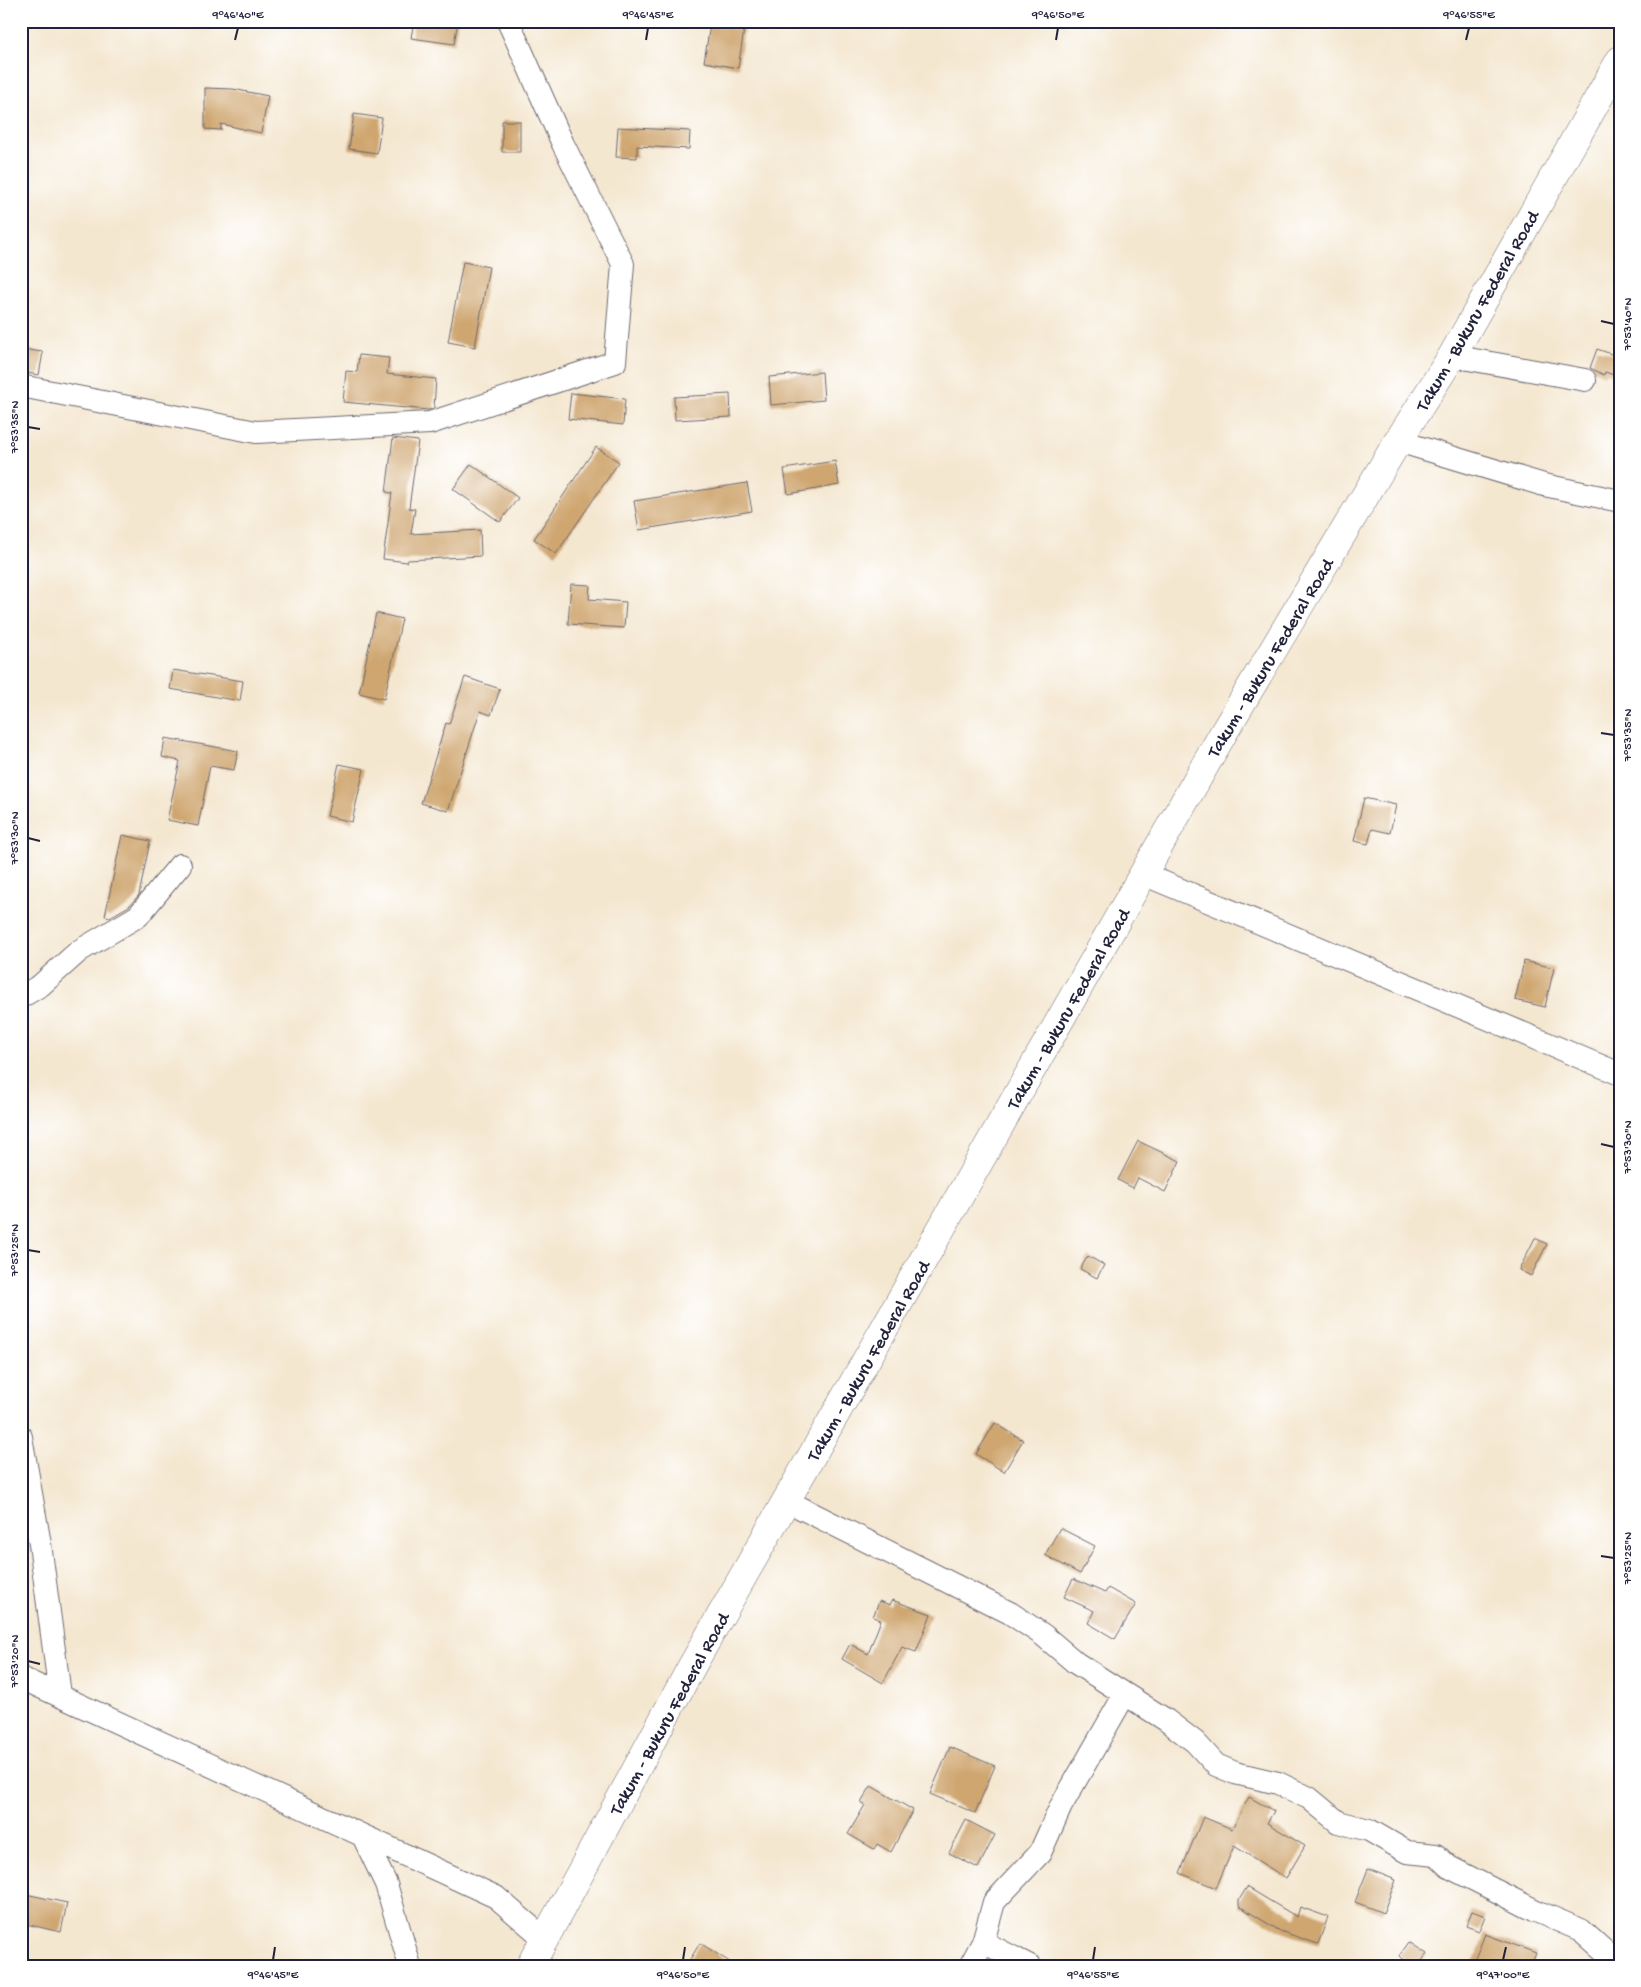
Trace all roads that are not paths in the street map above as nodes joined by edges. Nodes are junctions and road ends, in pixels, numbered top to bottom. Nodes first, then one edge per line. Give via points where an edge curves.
1 (508, 21) edge
2 (1620, 60) edge
3 (1452, 356) junction
4 (1585, 380) dead end
5 (21, 386) edge
6 (1398, 441) junction
7 (1620, 501) edge
8 (180, 865) dead end
9 (1143, 874) junction
10 (21, 997) edge
11 (1620, 1074) edge
12 (21, 1437) edge
13 (787, 1501) junction
14 (21, 1678) edge
15 (1125, 1694) junction
16 (60, 1695) junction
17 (363, 1836) junction
18 (545, 1938) junction
19 (983, 1942) junction
20 (1620, 1965) edge
21 (410, 1966) edge
22 (530, 1966) edge
23 (970, 1966) edge
24 (1030, 1966) edge

1 - 5 street via 563,144 623,264 615,362 430,423 256,432
2 - 3 main road, Takum - Bukuru Federal Road
3 - 4 street
3 - 6 main road, Takum - Bukuru Federal Road
6 - 7 street via 1544,484
6 - 9 main road, Takum - Bukuru Federal Road
8 - 10 street via 138,916 79,951 42,985
9 - 11 street
9 - 13 main road, Takum - Bukuru Federal Road
12 - 16 street via 40,1544
13 - 15 street via 1010,1613 1043,1634 1076,1663
13 - 18 main road, Takum - Bukuru Federal Road via 692,1666
14 - 16 street
15 - 19 street via 1061,1806 1040,1853 994,1902
15 - 20 street via 1195,1742 1216,1765 1278,1783 1309,1798 1338,1822 1369,1830 1407,1852 1436,1855 1449,1867 1581,1930
16 - 17 street
17 - 18 street via 496,1897
17 - 21 street via 386,1884
18 - 22 main road, Takum - Bukuru Federal Road
19 - 23 street
19 - 24 street

